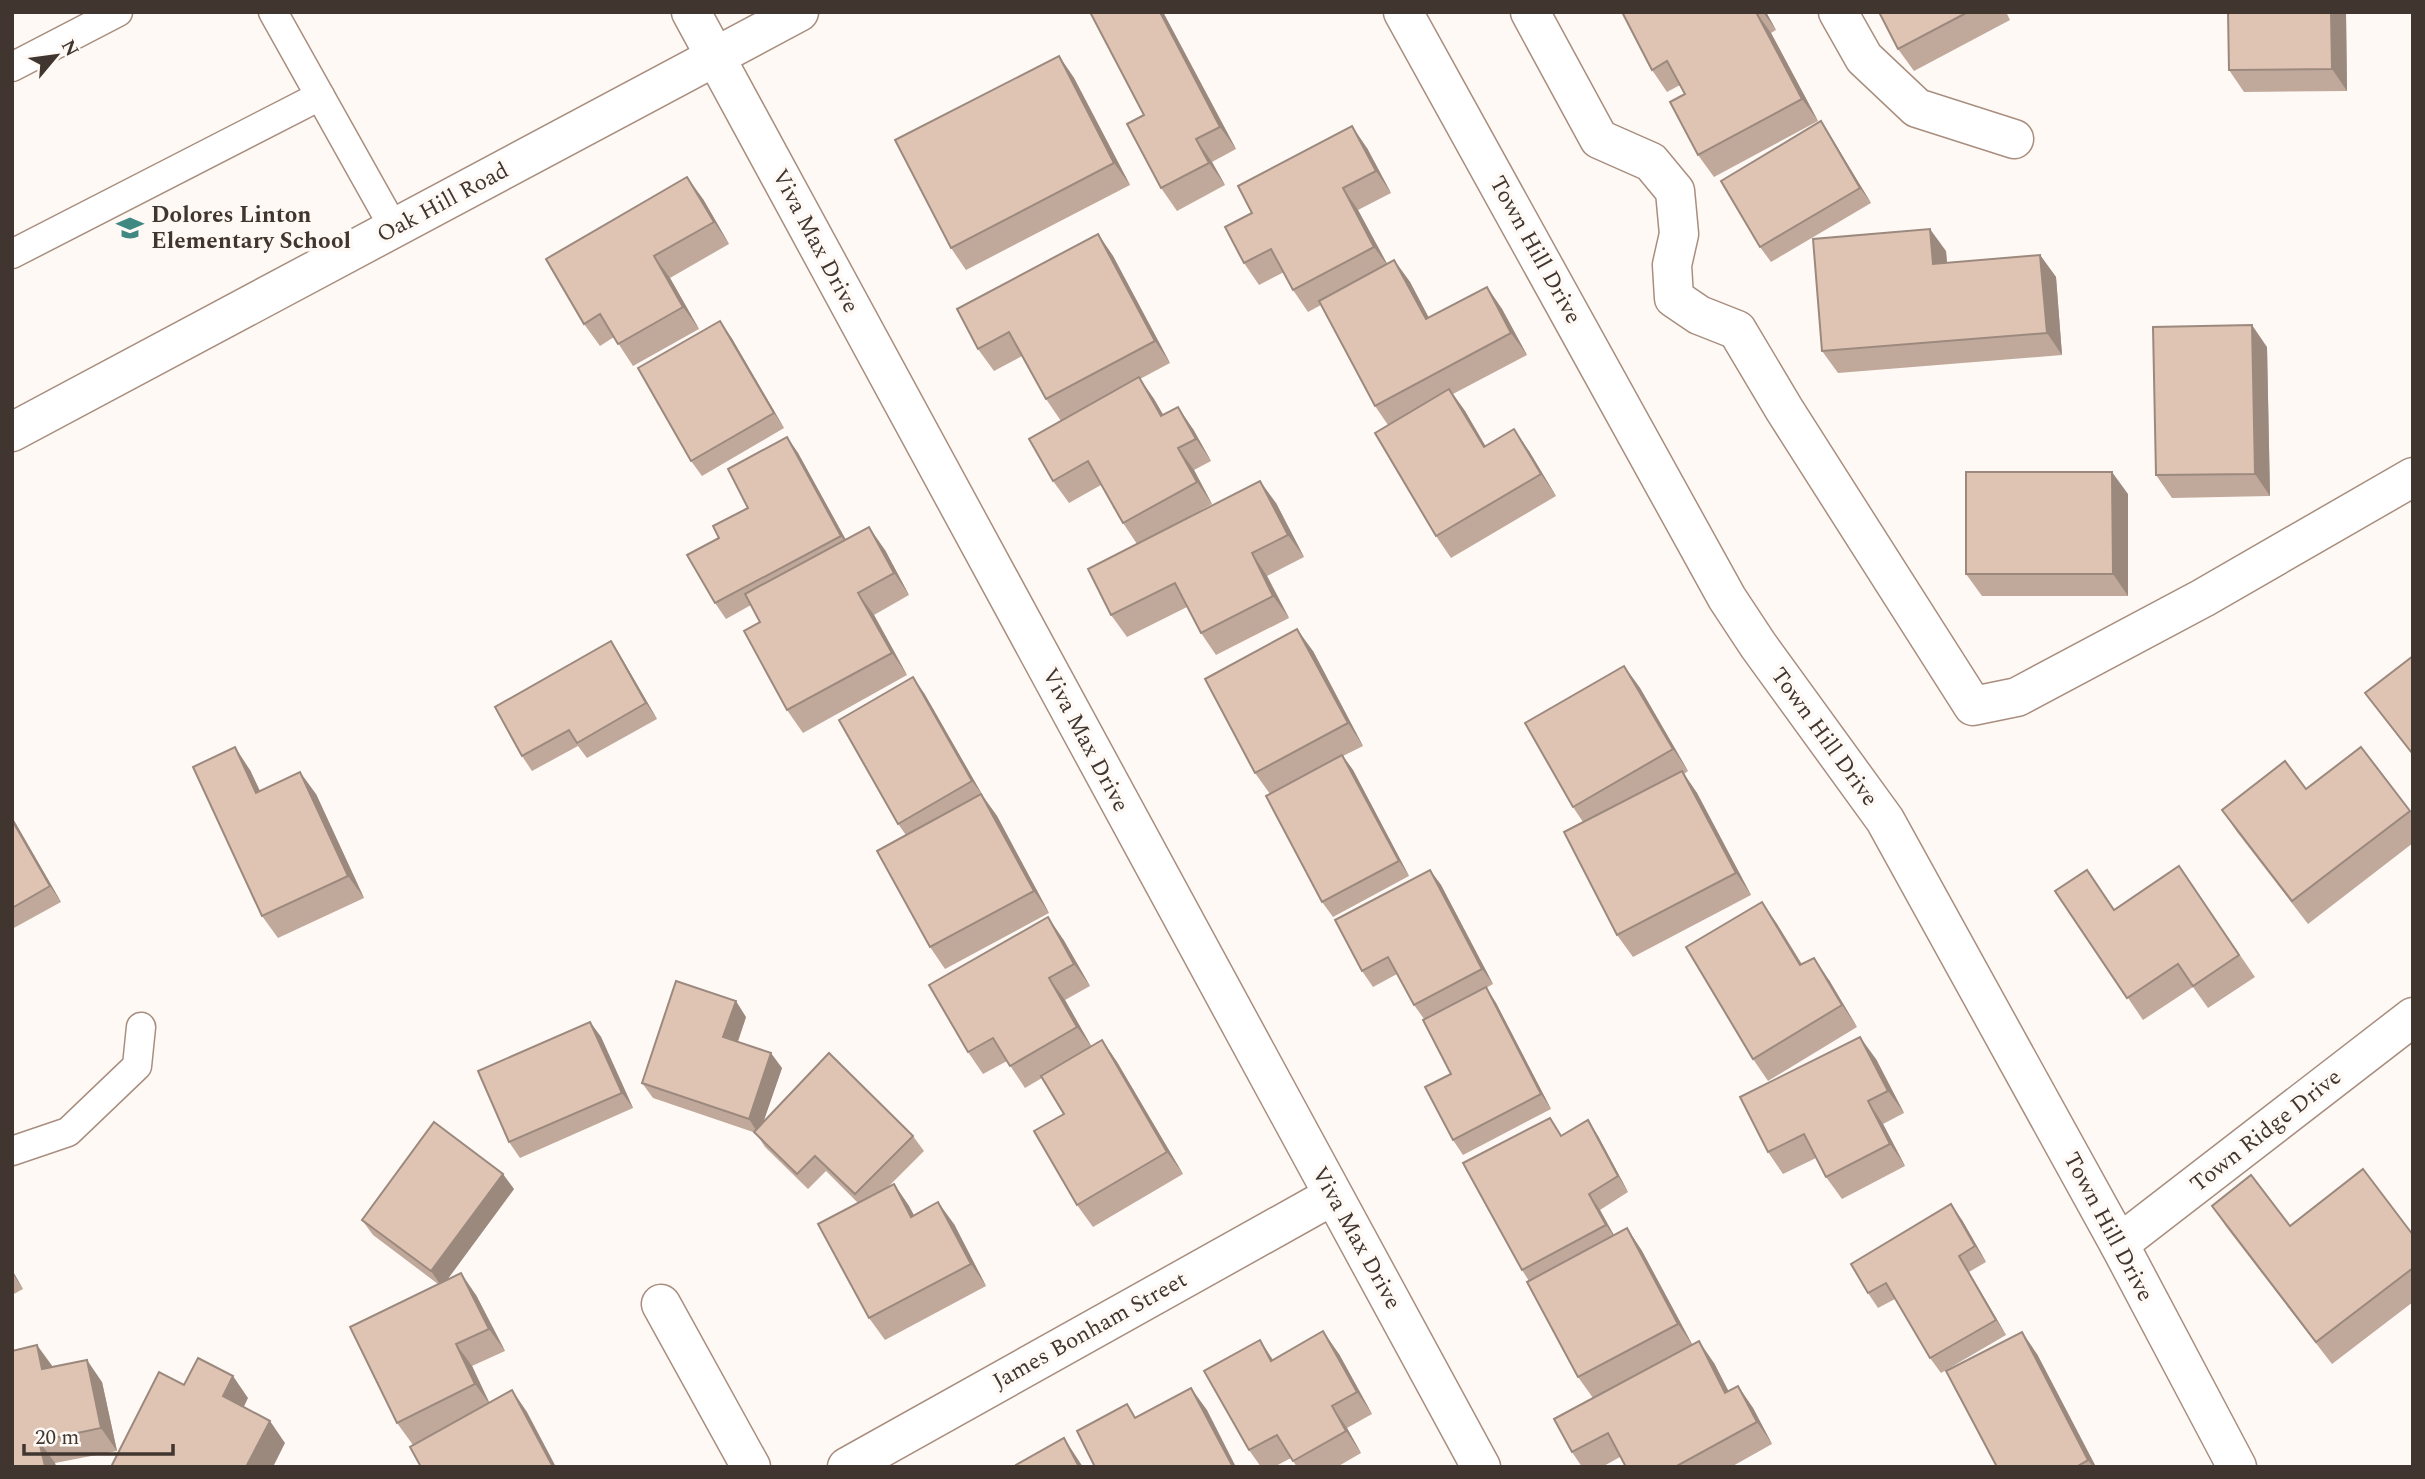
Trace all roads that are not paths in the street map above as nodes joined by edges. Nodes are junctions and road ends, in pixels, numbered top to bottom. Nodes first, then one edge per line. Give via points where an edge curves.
1 (118, 12) edge
2 (273, 12) edge
3 (691, 12) edge
4 (799, 12) edge
5 (1403, 12) edge
6 (1530, 12) edge
7 (1838, 12) edge
8 (716, 58) junction
9 (12, 67) edge
10 (320, 96) junction
11 (2014, 139) dead end
12 (394, 228) junction
13 (12, 254) edge
14 (12, 432) edge
15 (2413, 477) edge
16 (2413, 1017) edge
17 (141, 1027) dead end
18 (12, 1151) edge
19 (1332, 1196) junction
20 (2119, 1244) junction
21 (661, 1304) dead end
22 (751, 1467) edge
23 (847, 1467) edge
24 (1481, 1467) edge
25 (2237, 1467) edge

1 - 9 lane
2 - 10 lane
3 - 8 street, Viva Max Drive
4 - 8 street, Oak Hill Road
5 - 20 street, Town Hill Drive via 1727,598 1885,820
6 - 15 street via 1599,139 1651,162 1675,191 1679,234 1672,265 1674,298 1699,315 1737,330 1973,706 2017,697 2203,598
7 - 11 street via 1864,58 1917,108
8 - 12 street, Oak Hill Road
8 - 19 street, Viva Max Drive
10 - 12 lane
10 - 13 lane
12 - 14 street, Oak Hill Road
16 - 20 street, Town Ridge Drive
17 - 18 lane via 136,1066 68,1132
19 - 23 street, James Bonham Street
19 - 24 street, Viva Max Drive
20 - 25 street, Town Hill Drive
21 - 22 street

